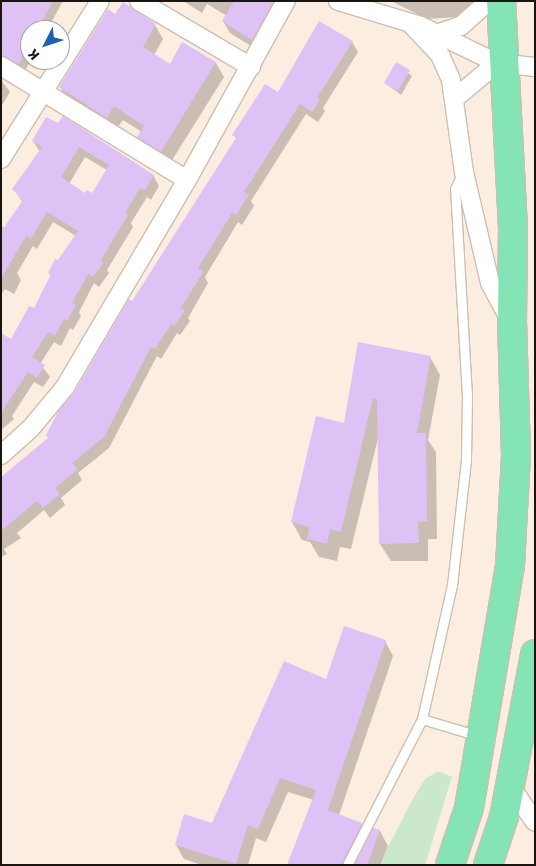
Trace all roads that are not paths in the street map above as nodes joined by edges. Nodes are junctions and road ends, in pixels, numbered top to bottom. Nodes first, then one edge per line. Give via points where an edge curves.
1 (100, 1) edge
2 (139, 1) edge
3 (286, 1) edge
4 (338, 1) edge
5 (489, 1) edge
6 (501, 1) edge
7 (412, 25) junction
8 (439, 33) junction
9 (502, 64) junction
10 (1, 66) edge
11 (252, 67) junction
12 (535, 67) edge
13 (43, 93) junction
14 (454, 100) junction
15 (1, 159) edge
16 (464, 172) junction
17 (187, 180) junction
18 (512, 323) junction
19 (1, 455) edge
20 (535, 654) edge
21 (422, 719) junction
22 (480, 737) junction
23 (510, 787) junction
24 (535, 822) edge
25 (347, 865) edge
26 (450, 865) edge
27 (488, 865) edge

1 - 13 street
2 - 11 street
3 - 11 street
4 - 7 street
5 - 8 street via 460,26
6 - 9 highway
7 - 8 street
7 - 14 street via 444,61
8 - 9 street
9 - 12 street
9 - 14 street
9 - 18 highway via 513,228
10 - 13 street
11 - 17 street
13 - 15 street
13 - 17 street
14 - 16 street
16 - 18 street via 490,283
16 - 21 lane via 455,189 467,396 466,460 452,585
17 - 19 street via 65,388 32,428
18 - 22 highway via 516,455 510,566
20 - 23 highway
21 - 22 lane
21 - 25 lane
22 - 26 highway via 469,808
23 - 24 street
23 - 27 highway

